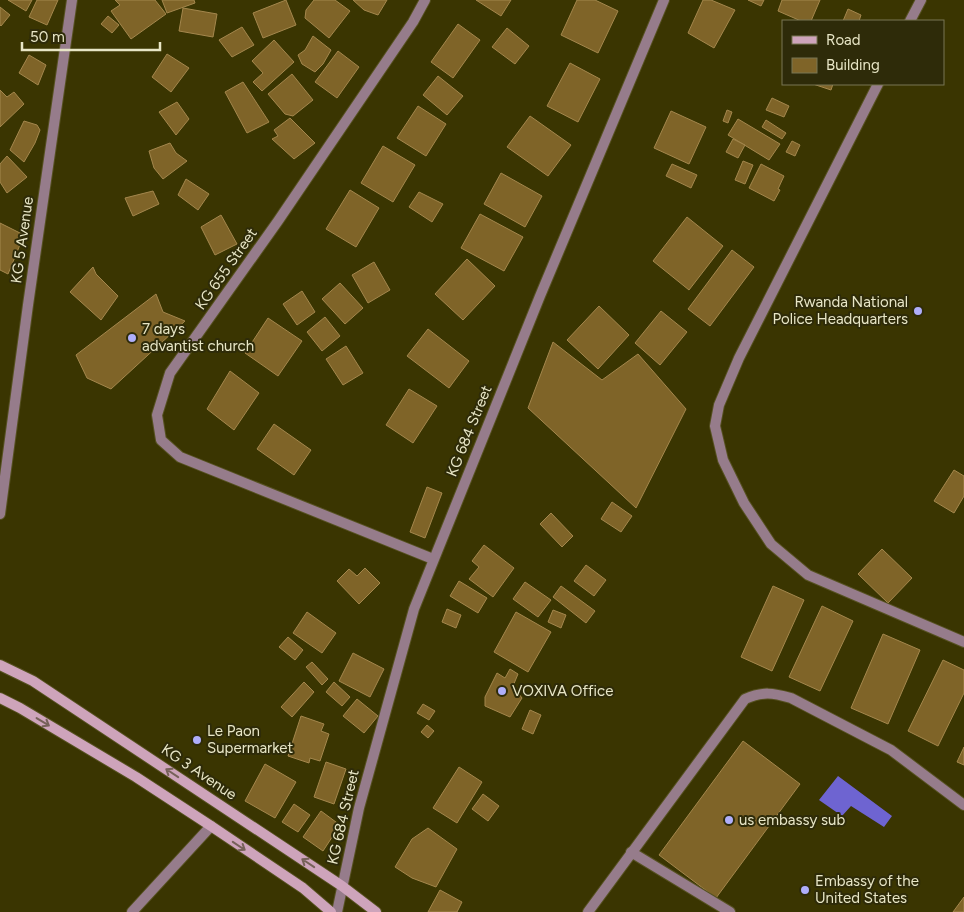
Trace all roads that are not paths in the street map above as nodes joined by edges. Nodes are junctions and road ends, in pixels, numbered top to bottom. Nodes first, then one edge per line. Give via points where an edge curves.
1 (72, 0) edge
2 (425, 0) edge
3 (664, 0) edge
4 (920, 0) edge
5 (910, 20) edge
6 (877, 85) edge
7 (0, 514) edge
8 (433, 559) junction
9 (964, 642) edge
10 (0, 665) edge
11 (0, 698) edge
12 (964, 805) edge
13 (211, 826) junction
14 (631, 852) junction
15 (342, 886) junction
16 (132, 912) edge
17 (331, 912) edge
18 (337, 912) edge
19 (376, 912) edge
20 (588, 912) edge
21 (730, 912) edge

1 - 7 street, KG 5 Avenue
2 - 8 street, KG 655 Street via 278,221 170,374 157,415 161,440 180,457
3 - 8 street, KG 684 Street
4 - 5 street
6 - 9 street via 740,358 719,405 715,426 723,460 744,503 771,544 808,575
8 - 15 street, KG 684 Street via 414,609 385,710
15 -> 10 main road, KG 3 Avenue via 33,681
11 -> 13 main road via 136,777
12 - 14 street via 891,750 791,698 758,693 745,698
13 - 16 street
13 -> 17 main road via 303,888
14 - 20 street
14 - 21 street
15 - 18 street, KG 684 Street
15 - 19 main road, KG 3 Avenue

